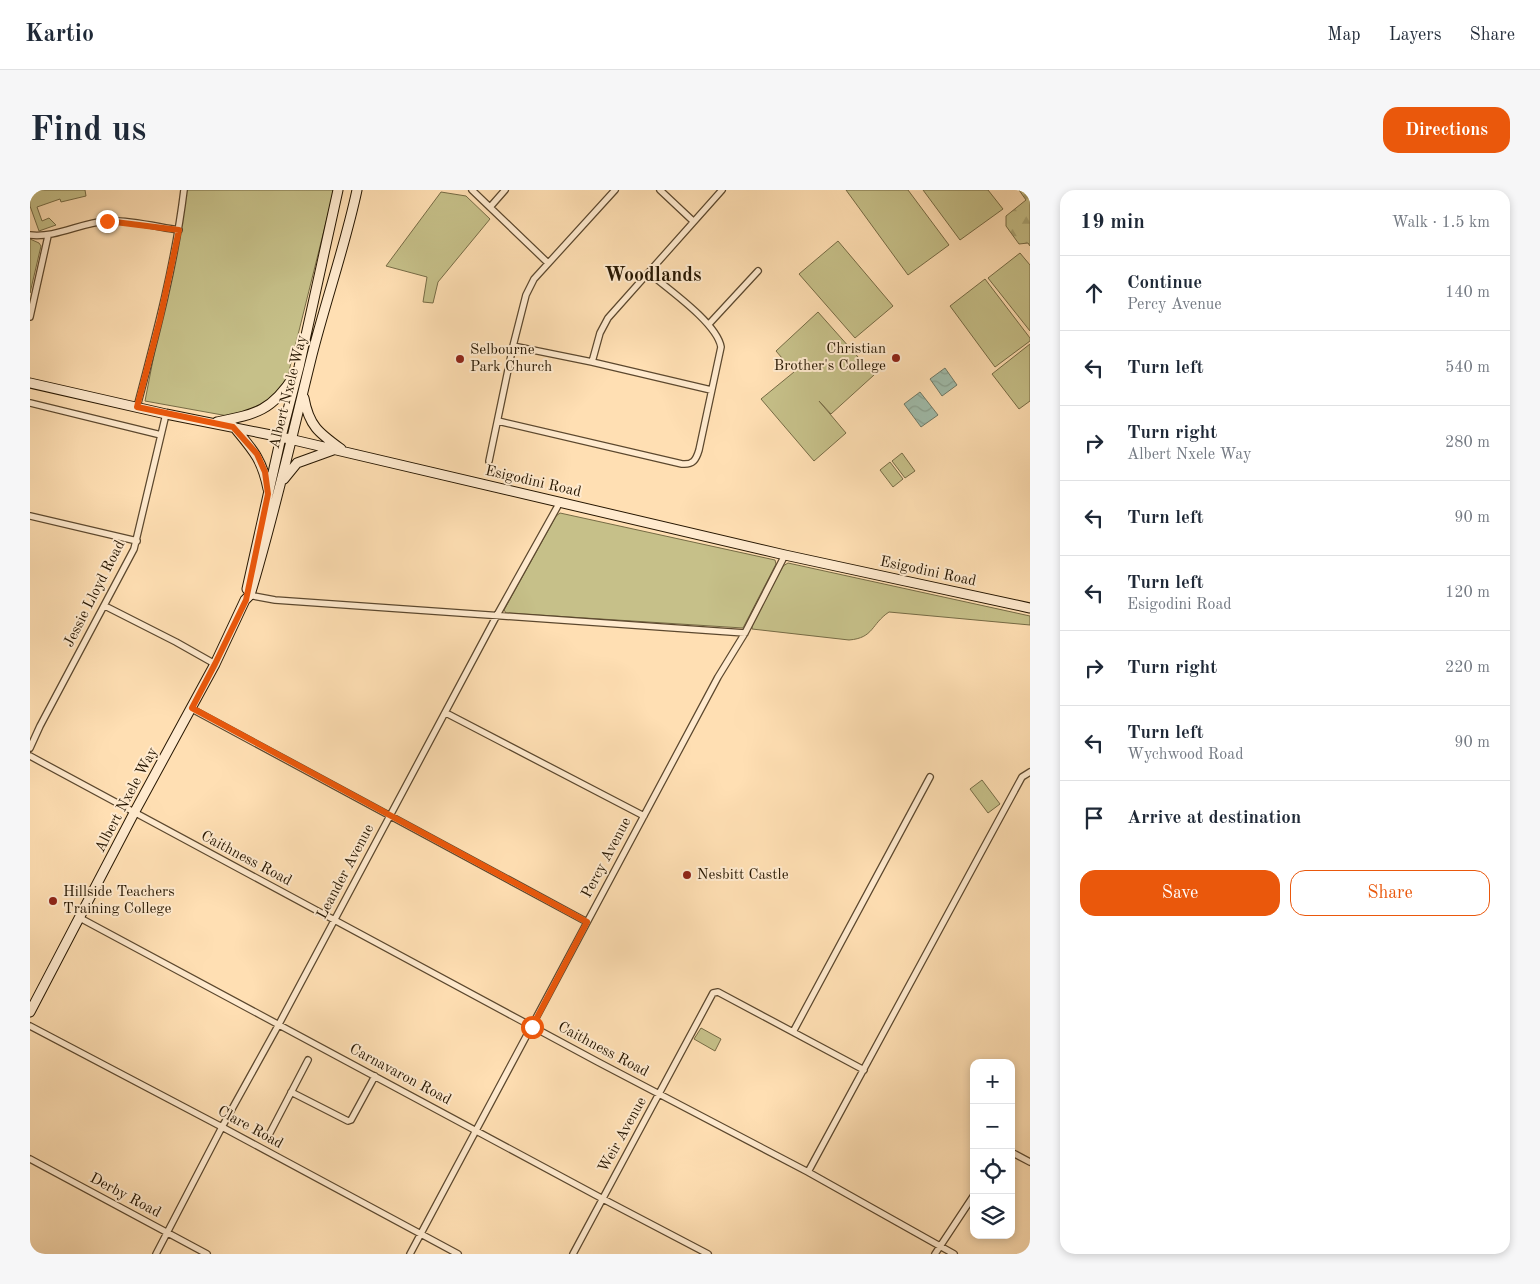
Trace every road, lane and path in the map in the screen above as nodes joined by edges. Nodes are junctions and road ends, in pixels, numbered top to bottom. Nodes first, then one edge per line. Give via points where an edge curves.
1 (184, 190) edge
2 (338, 190) edge
3 (358, 190) edge
4 (472, 190) edge
5 (505, 190) edge
6 (615, 190) edge
7 (660, 190) edge
8 (722, 190) edge
9 (491, 206) junction
10 (694, 221) junction
11 (179, 230) junction
12 (30, 235) edge
13 (48, 236) junction
14 (548, 263) junction
15 (758, 271) dead end
16 (649, 273) junction
17 (30, 317) edge
18 (709, 324) junction
19 (513, 346) junction
20 (592, 362) junction
21 (299, 367) junction
22 (30, 383) edge
23 (711, 390) junction
24 (303, 392) junction
25 (30, 403) edge
26 (137, 407) junction
27 (166, 414) junction
28 (498, 422) junction
29 (212, 423) junction
30 (233, 427) junction
31 (161, 434) junction
32 (281, 438) junction
33 (292, 440) junction
34 (334, 450) junction
35 (346, 452) junction
36 (489, 461) dead end
37 (280, 484) junction
38 (268, 494) junction
39 (560, 502) junction
40 (30, 516) edge
41 (137, 541) junction
42 (785, 554) junction
43 (247, 596) junction
44 (105, 606) junction
45 (1030, 608) edge
46 (497, 615) junction
47 (745, 633) junction
48 (215, 664) junction
49 (192, 708) junction
50 (446, 713) junction
51 (30, 748) edge
52 (30, 756) edge
53 (1030, 772) edge
54 (930, 776) dead end
55 (134, 813) junction
56 (390, 816) junction
57 (644, 816) junction
58 (80, 918) junction
59 (334, 921) junction
60 (587, 922) junction
61 (30, 1012) edge
62 (279, 1024) junction
63 (30, 1026) edge
64 (532, 1027) junction
65 (793, 1032) junction
66 (308, 1060) dead end
67 (864, 1070) junction
68 (375, 1076) junction
69 (291, 1092) junction
70 (660, 1094) junction
71 (222, 1127) junction
72 (477, 1131) junction
73 (270, 1133) dead end
74 (1015, 1154) edge
75 (30, 1160) edge
76 (1030, 1162) edge
77 (808, 1172) junction
78 (602, 1199) junction
79 (970, 1201) edge
80 (168, 1233) junction
81 (421, 1234) junction
82 (940, 1246) junction
83 (156, 1254) edge
84 (207, 1254) edge
85 (410, 1254) edge
86 (458, 1254) edge
87 (573, 1254) edge
88 (708, 1254) edge
89 (935, 1254) edge
90 (954, 1254) edge

1 - 11 street
2 - 21 main road, Albert Nxele Way
3 - 24 main road, Albert Nxele Way
4 - 9 street
5 - 9 street
6 - 14 street
7 - 10 street
8 - 10 street
9 - 14 street
10 - 16 street
11 - 13 street via 104,221
11 - 26 street
12 - 13 street
13 - 17 street
14 - 19 street via 526,295
15 - 18 street
16 - 18 street
16 - 20 street via 608,318
18 - 23 street via 721,347
19 - 20 street
19 - 28 street
20 - 23 street
21 - 29 main road via 286,390 267,407 250,416
21 - 32 main road, Albert Nxele Way
22 - 26 main road, Esigodini Road
23 - 28 street via 697,458 688,464
24 - 33 main road, Albert Nxele Way
24 - 35 main road via 306,411 314,428
25 - 31 street
26 - 27 main road, Esigodini Road
27 - 29 main road, Esigodini Road
27 - 31 street, Jessie Lloyd Road
28 - 36 street
29 - 30 main road, Esigodini Road
30 - 32 main road, Esigodini Road
30 - 38 main road via 257,454 265,472
31 - 41 street, Jessie Lloyd Road
32 - 33 main road, Esigodini Road
32 - 38 main road, Albert Nxele Way
33 - 34 main road, Esigodini Road
33 - 37 main road, Albert Nxele Way
34 - 35 main road, Esigodini Road
34 - 37 main road via 298,463
35 - 39 main road, Esigodini Road
37 - 43 main road, Albert Nxele Way via 273,517
38 - 43 main road, Albert Nxele Way
39 - 42 main road, Esigodini Road
39 - 46 street, Leander Avenue
40 - 41 street
41 - 44 street, Jessie Lloyd Road
42 - 45 main road, Esigodini Road
42 - 47 street, Percy Avenue
43 - 46 street
43 - 48 main road, Albert Nxele Way
44 - 48 street
44 - 51 street, Jessie Lloyd Road
46 - 47 street
46 - 50 street, Leander Avenue
47 - 57 street, Percy Avenue
48 - 49 main road, Albert Nxele Way
49 - 55 main road, Albert Nxele Way
49 - 56 street
50 - 56 street, Leander Avenue
50 - 57 street
52 - 55 street, Caithness Road
53 - 67 street via 1022,777
54 - 65 street
55 - 58 main road, Albert Nxele Way
55 - 59 street, Caithness Road
56 - 59 street, Leander Avenue
56 - 60 street
57 - 60 street, Percy Avenue
58 - 61 main road, Albert Nxele Way
58 - 62 street, Carnavaron Road
59 - 62 street, Leander Avenue
59 - 64 street, Caithness Road
60 - 64 street, Percy Avenue
62 - 68 street, Carnavaron Road
62 - 71 street, Leander Avenue
63 - 71 street, Clare Road
64 - 70 street, Caithness Road
64 - 72 street, Percy Avenue
65 - 67 street, Weir Avenue
65 - 70 street, Weir Avenue via 718,992 714,993
66 - 69 street
67 - 77 street
68 - 69 street via 348,1121
68 - 72 street, Carnavaron Road
69 - 73 street
70 - 77 street, Caithness Road
70 - 78 street, Weir Avenue
71 - 80 street, Leander Avenue
71 - 81 street, Clare Road
72 - 78 street, Carnavaron Road
72 - 81 street, Percy Avenue
74 - 76 street
75 - 80 street, Derby Road
77 - 82 street, Caithness Road
78 - 87 street, Weir Avenue
78 - 88 street, Carnavaron Road
79 - 82 street
80 - 83 street, Leander Avenue
80 - 84 street, Derby Road
81 - 85 street, Percy Avenue
81 - 86 street, Clare Road
82 - 89 street
82 - 90 street, Caithness Road

